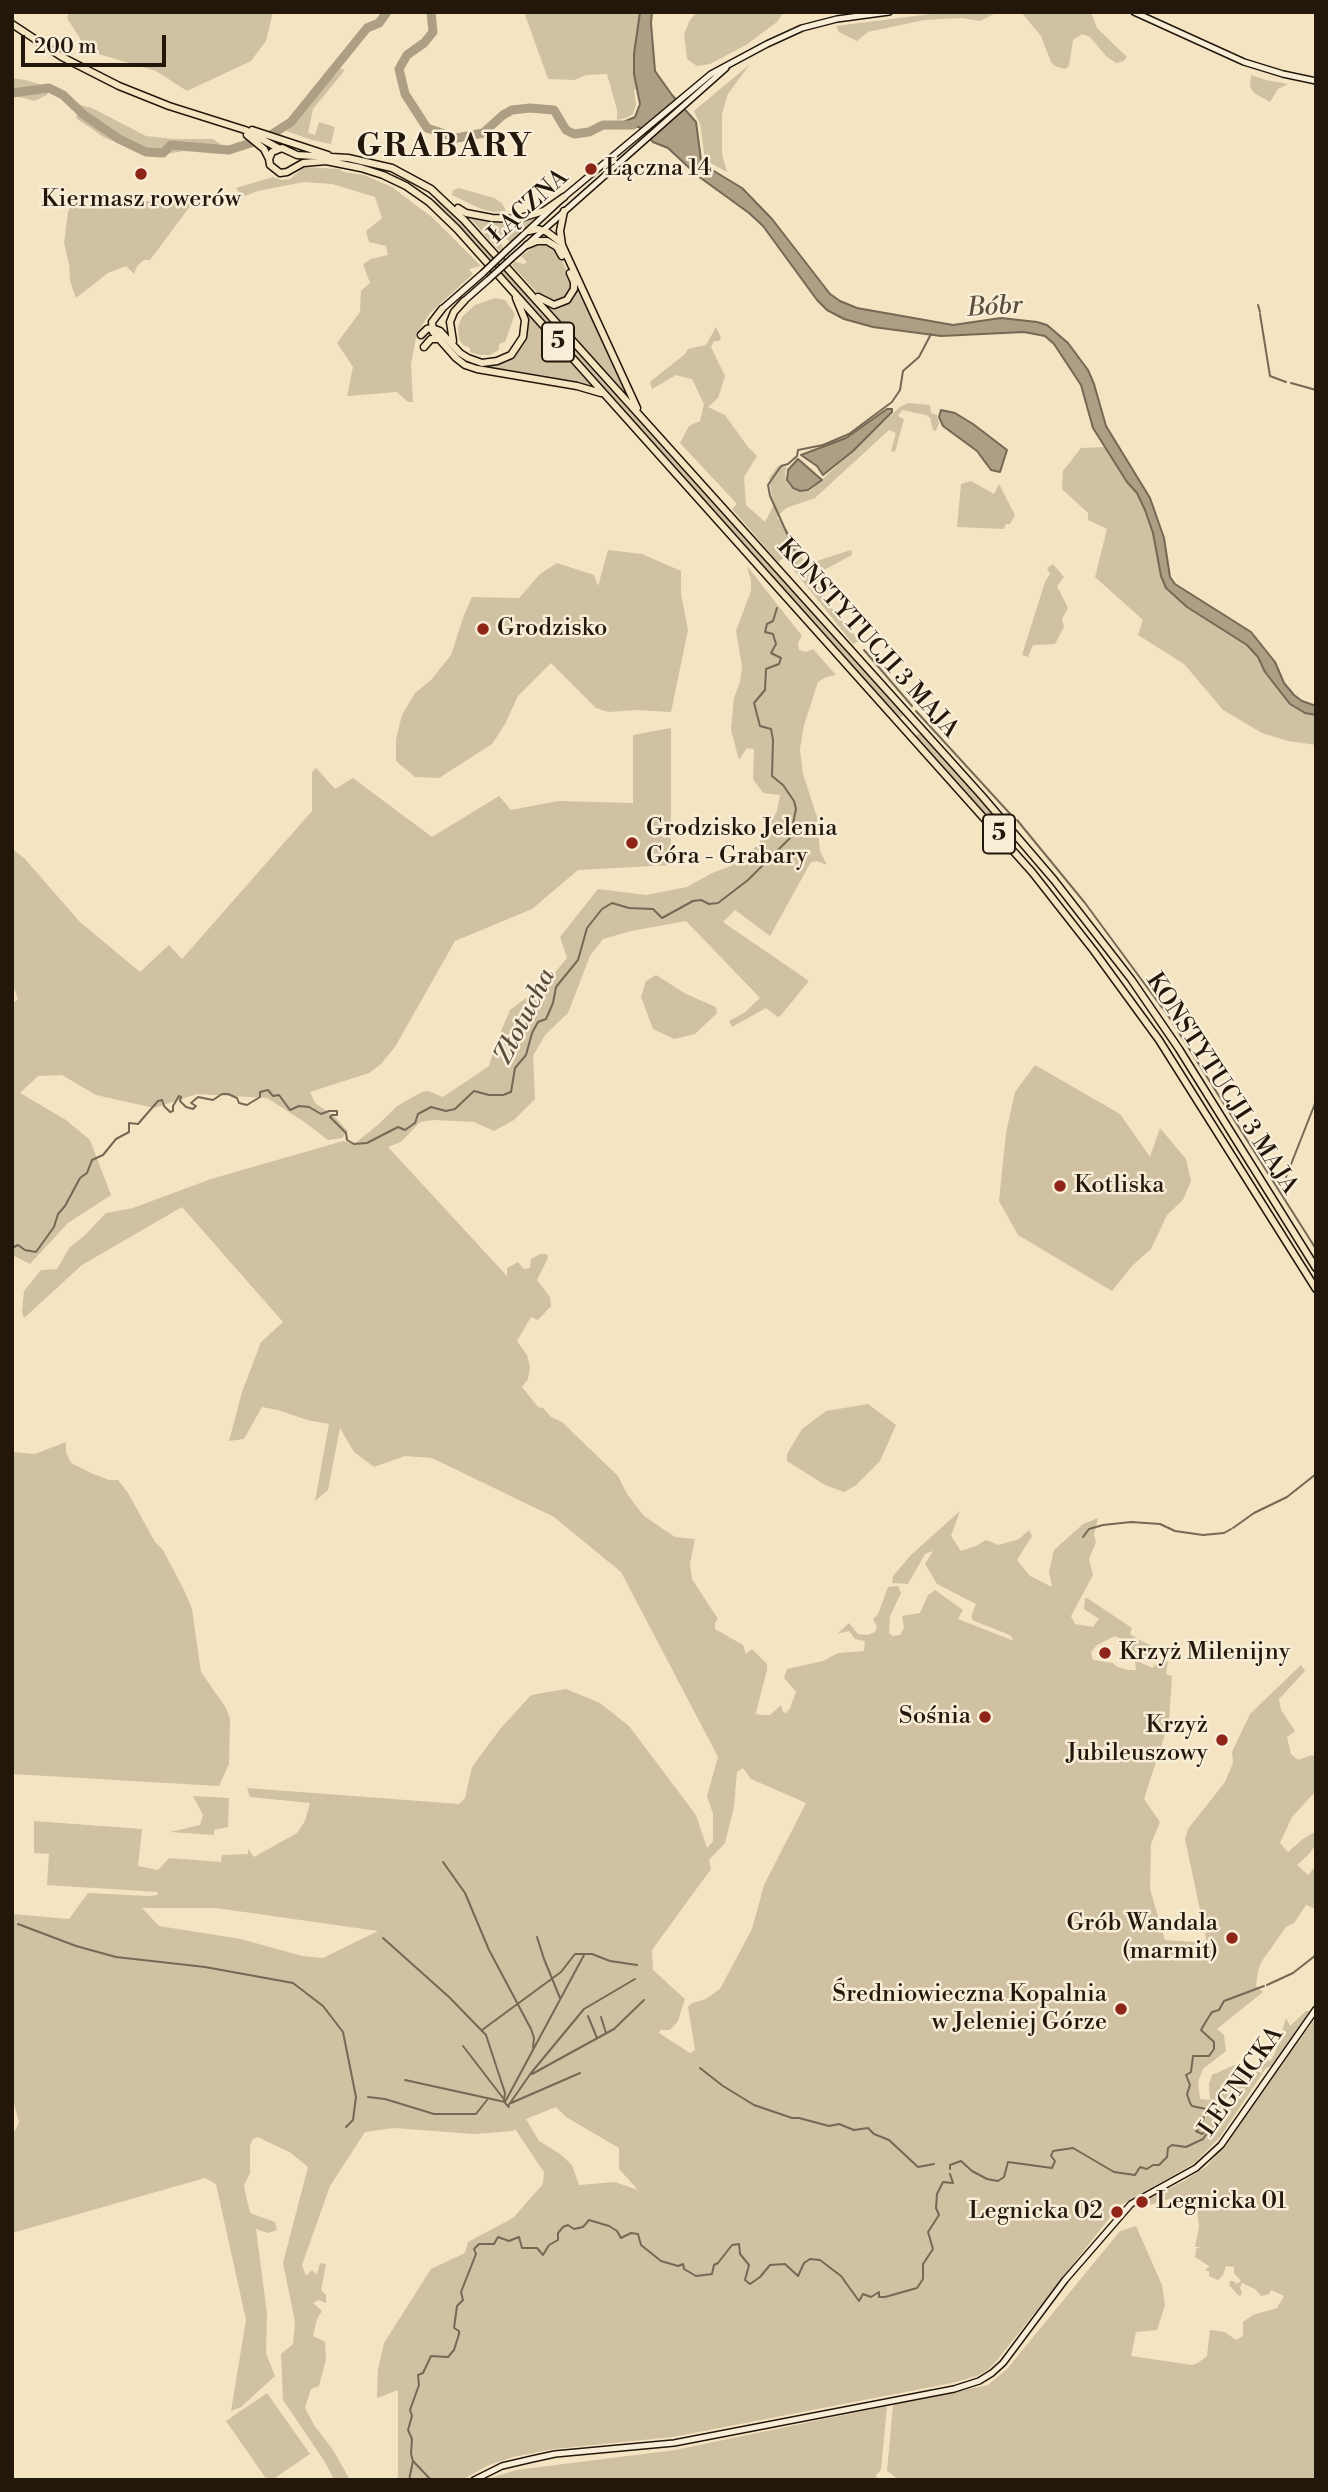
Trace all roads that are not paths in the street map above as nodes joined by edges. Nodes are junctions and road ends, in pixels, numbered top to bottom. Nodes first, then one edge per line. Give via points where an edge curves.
1 (889, 12) edge
2 (1134, 12) edge
3 (12, 24) edge
4 (731, 64) junction
5 (1316, 81) edge
6 (226, 125) junction
7 (271, 147) junction
8 (292, 153) junction
9 (337, 157) junction
10 (269, 160) junction
11 (293, 167) junction
12 (564, 197) junction
13 (448, 203) junction
14 (564, 211) junction
15 (542, 230) junction
16 (529, 231) junction
17 (527, 245) junction
18 (562, 245) junction
19 (511, 290) junction
20 (529, 292) junction
21 (464, 301) joint
22 (442, 309) joint
23 (432, 328) junction
24 (421, 335) dead end
25 (438, 339) junction
26 (424, 346) dead end
27 (455, 346) junction
28 (605, 395) junction
29 (641, 416) junction
30 (1316, 1268) edge
31 (1316, 1289) edge
32 (1316, 2009) edge
33 (474, 2480) edge

1 - 4 main road via 810,26
2 - 5 main road via 1244,62
3 - 6 main road via 118,86
4 - 12 main road, ŁĄCZNA via 680,98
4 - 14 main road, ŁĄCZNA
6 - 7 main road
6 - 9 main road
7 - 8 main road, 5
7 - 10 main road
7 - 10 main road
8 - 9 main road, KONSTYTUCJI 3 MAJA / 5
8 - 11 main road
9 - 13 main road, KONSTYTUCJI 3 MAJA / 5 via 393,168
10 - 11 main road, 5 via 279,173
11 - 19 main road, 5 via 335,162 406,186 439,211
12 - 13 main road via 536,214 511,219 466,213
12 - 16 main road, ŁĄCZNA
13 - 20 main road, KONSTYTUCJI 3 MAJA / 5
14 - 15 main road, ŁĄCZNA
14 - 18 main road
15 - 16 main road
15 - 17 main road, ŁĄCZNA
15 - 18 main road
16 - 22 main road, ŁĄCZNA, bridge
17 - 20 main road via 541,241 560,250 574,285 571,295 559,304 549,304
17 - 21 main road, ŁĄCZNA, bridge
18 - 29 main road
19 - 27 main road via 525,320 523,337 514,351 482,363
19 - 28 main road, 5
20 - 29 main road, KONSTYTUCJI 3 MAJA / 5
21 - 27 main road via 450,322
22 - 23 main road
23 - 24 main road
23 - 25 main road
23 - 27 main road
25 - 26 main road
25 - 28 main road via 474,368 590,388
28 - 31 main road, 5 via 1072,922 1179,1070
29 - 30 main road, KONSTYTUCJI 3 MAJA / 5 via 1072,902 1173,1039
32 - 33 main road, LEGNICKA via 1210,2156 1131,2204 1003,2363 979,2381 674,2443 555,2454 502,2466

